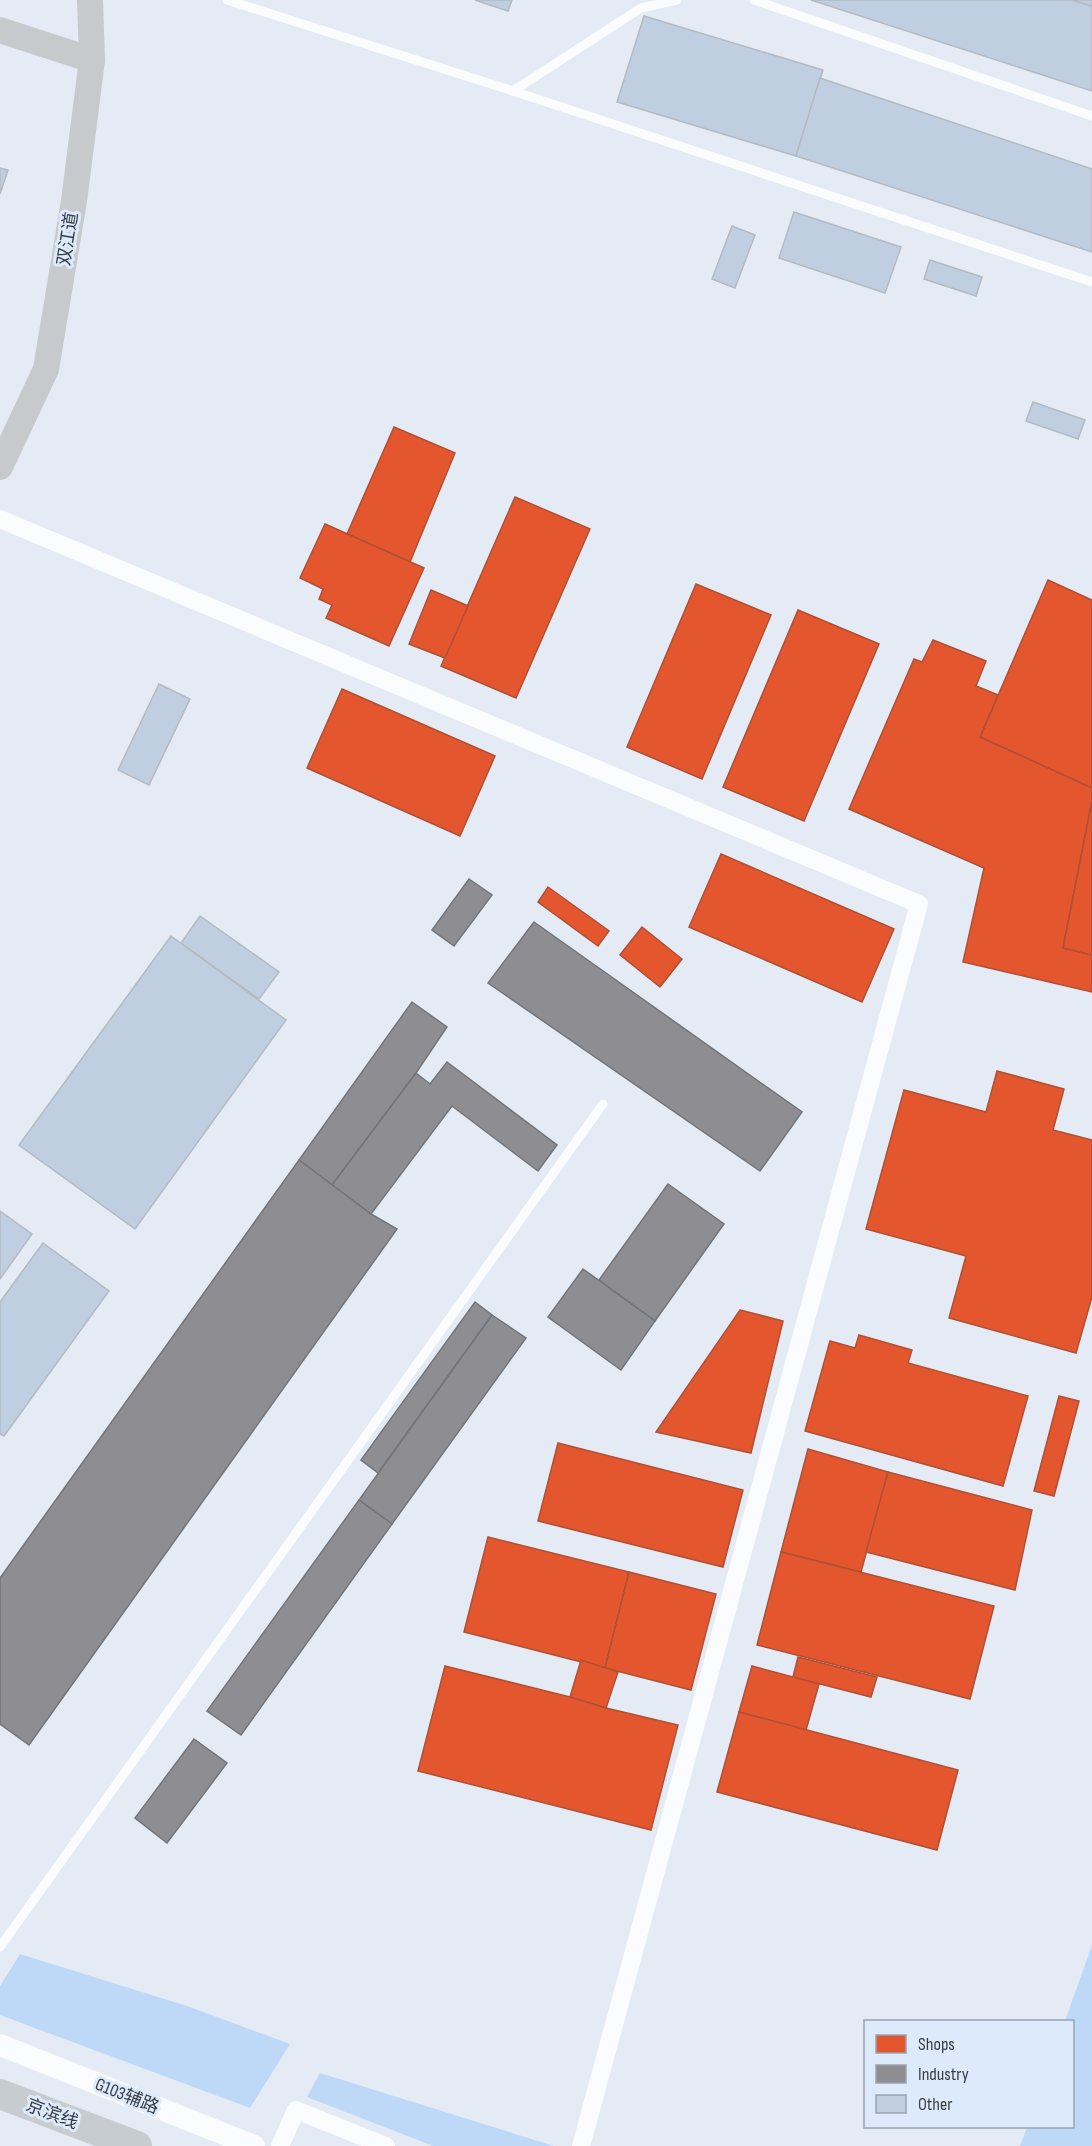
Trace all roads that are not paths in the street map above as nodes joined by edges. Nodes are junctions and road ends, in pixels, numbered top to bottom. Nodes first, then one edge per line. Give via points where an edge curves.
1 (90, 0) edge
2 (227, 0) edge
3 (677, 0) edge
4 (754, 0) edge
5 (0, 30) edge
6 (92, 60) junction
7 (513, 91) junction
8 (1092, 116) edge
9 (1092, 282) edge
10 (0, 467) edge
11 (0, 519) edge
12 (603, 1104) dead end
13 (0, 1947) edge
14 (0, 2045) edge
15 (0, 2094) edge
16 (137, 2146) edge
17 (254, 2146) edge
18 (280, 2146) edge
19 (386, 2146) edge
20 (581, 2146) edge

1 - 6 main road, 双江道
2 - 7 lane
3 - 7 lane via 641,8
4 - 8 lane
5 - 6 main road
6 - 10 main road, 双江道 via 46,369
7 - 9 lane
11 - 20 street via 919,904
12 - 13 lane
14 - 17 street, G103辅路
15 - 16 highway, 京滨线
18 - 19 street via 296,2110

